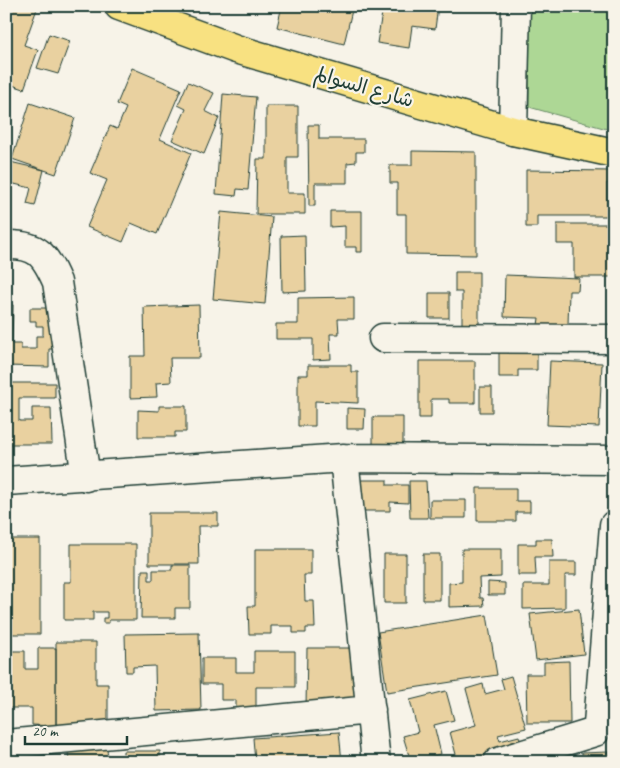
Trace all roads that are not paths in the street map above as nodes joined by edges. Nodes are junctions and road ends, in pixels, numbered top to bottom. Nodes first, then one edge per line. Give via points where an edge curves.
1 (119, 6) edge
2 (516, 6) edge
3 (513, 131) junction
4 (614, 153) edge
5 (6, 245) edge
6 (383, 338) dead end
7 (614, 339) edge
8 (344, 458) junction
9 (614, 460) edge
10 (86, 477) junction
11 (6, 481) edge
12 (614, 526) edge
13 (371, 710) junction
14 (6, 744) edge
15 (376, 762) edge
16 (498, 762) edge

1 - 3 main road, شارع السوالم via 236,49
2 - 3 street
3 - 4 main road, شارع السوالم
5 - 10 street via 24,244 46,258 57,282
6 - 7 street
8 - 9 street
8 - 10 street
8 - 13 street
10 - 11 street
12 - 16 street via 598,724 594,732
13 - 14 street
13 - 15 street

